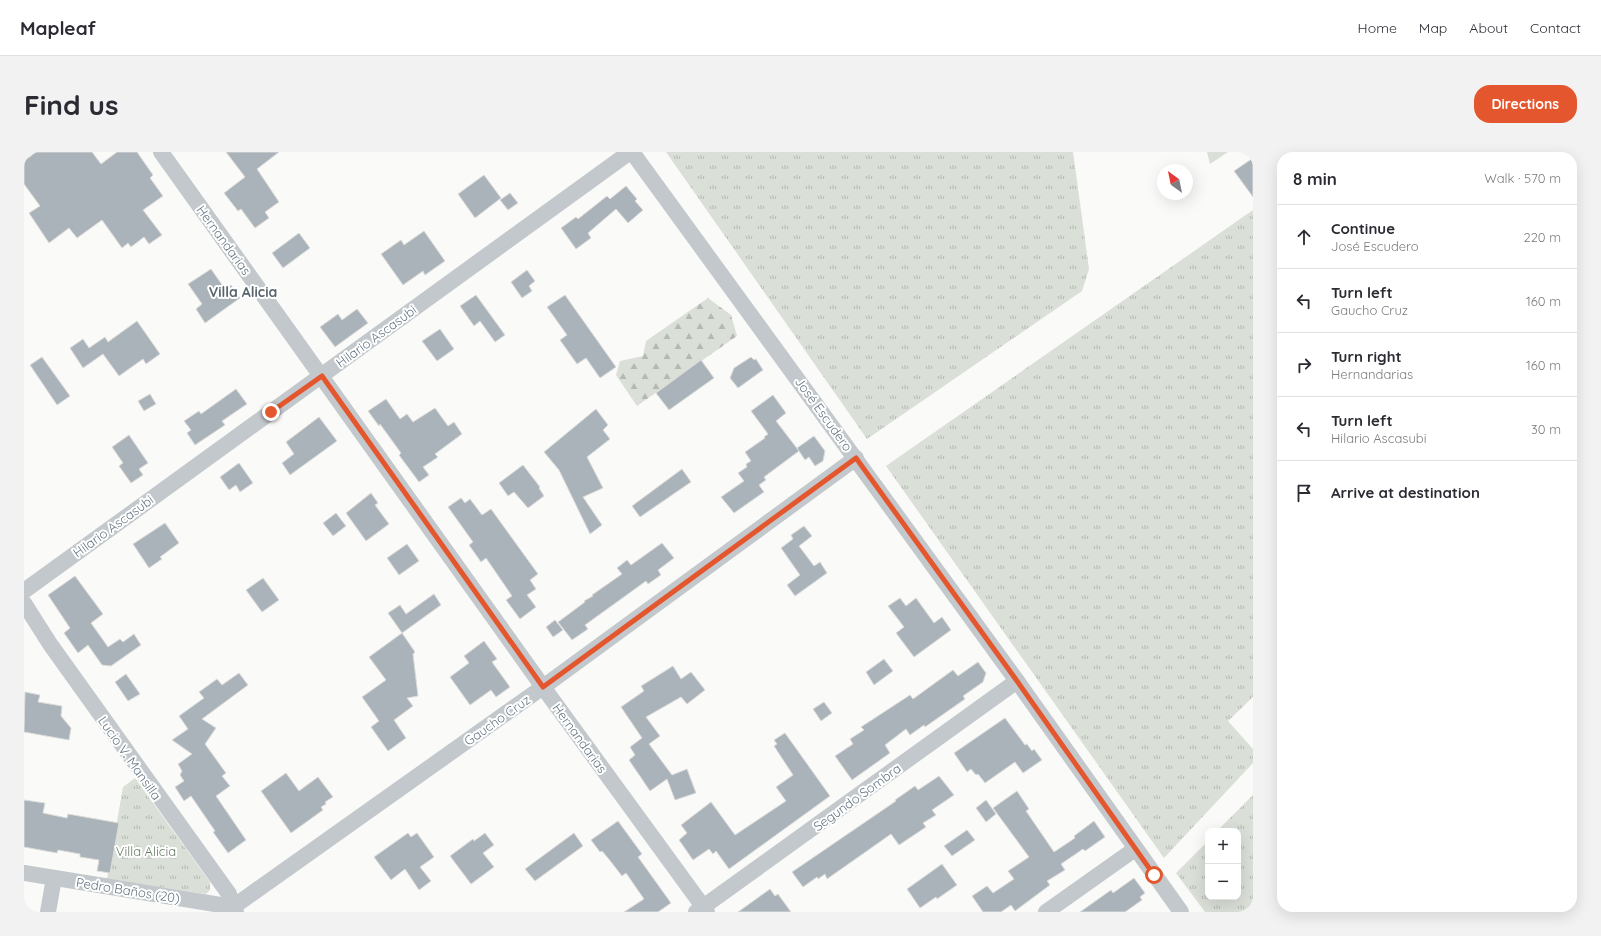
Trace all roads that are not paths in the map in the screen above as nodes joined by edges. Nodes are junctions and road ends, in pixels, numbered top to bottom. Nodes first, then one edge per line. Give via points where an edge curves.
1 (161, 152) edge
2 (631, 152) edge
3 (322, 376) junction
4 (856, 458) junction
5 (24, 590) edge
6 (24, 603) edge
7 (1017, 681) junction
8 (543, 687) junction
9 (1135, 849) junction
10 (24, 873) edge
11 (54, 878) junction
12 (234, 910) edge
13 (702, 910) edge
14 (48, 912) edge
15 (1046, 912) edge
16 (1180, 912) edge

1 - 3 street, Hernandarias
2 - 3 street, Hilario Ascasubi
2 - 4 street, José Escudero
3 - 5 street, Hilario Ascasubi
3 - 8 street, Hernandarias
4 - 7 street, José Escudero
4 - 8 street, Gaucho Cruz
6 - 12 street, Lucio V. Mansilla via 50,644 229,894
7 - 9 street, José Escudero
7 - 13 street, Segundo Sombra
8 - 12 street, Gaucho Cruz
8 - 13 street, Hernandarias
9 - 15 street
9 - 16 street, José Escudero
10 - 11 street, Pedro Baños (20)
11 - 12 street, Pedro Baños (20)
11 - 14 street

